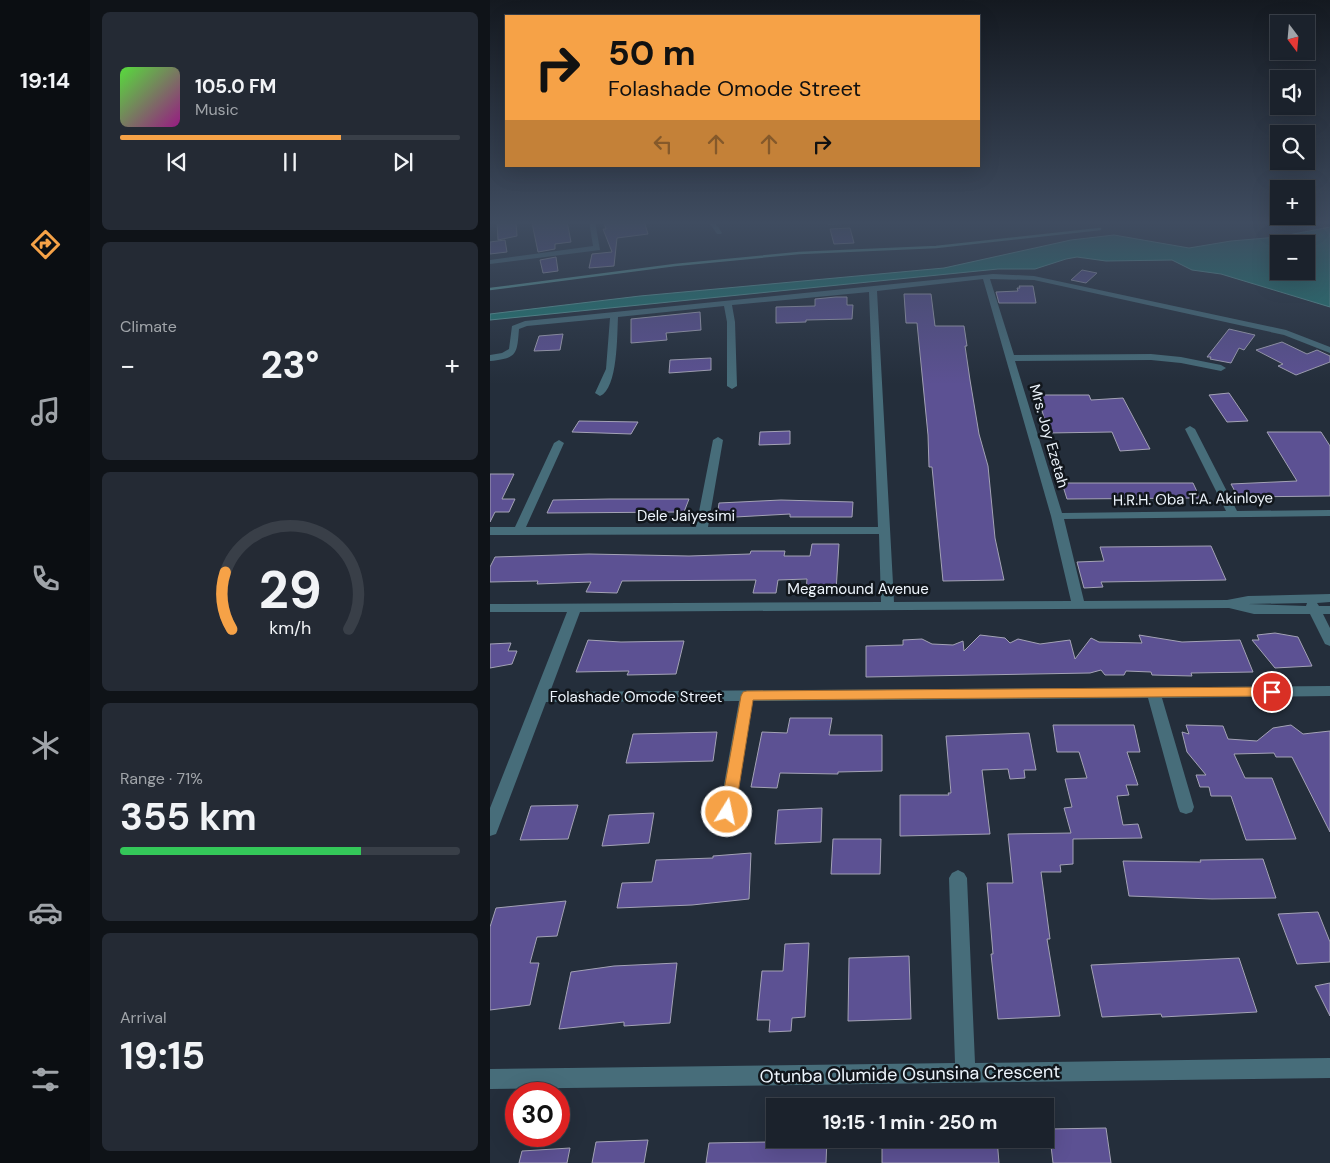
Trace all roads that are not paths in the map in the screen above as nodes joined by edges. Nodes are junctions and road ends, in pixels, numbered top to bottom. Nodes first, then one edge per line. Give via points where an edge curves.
1 (986, 277) junction
2 (873, 289) junction
3 (727, 302) junction
4 (614, 314) junction
5 (1330, 350) edge
6 (490, 358) edge
7 (1011, 358) junction
8 (1221, 368) dead end
9 (732, 386) dead end
10 (600, 393) dead end
11 (1190, 429) dead end
12 (718, 440) dead end
13 (560, 443) dead end
14 (1233, 513) junction
15 (1330, 513) edge
16 (1057, 516) junction
17 (883, 530) junction
18 (490, 531) edge
19 (519, 531) junction
20 (701, 531) junction
21 (1330, 598) edge
22 (888, 604) junction
23 (1078, 604) junction
24 (1312, 604) junction
25 (490, 608) edge
26 (575, 608) junction
27 (1330, 610) edge
28 (1330, 640) edge
29 (1330, 691) edge
30 (1154, 692) junction
31 (747, 696) junction
32 (541, 697) junction
33 (1186, 807) dead end
34 (727, 812) dead end
35 (490, 829) edge
36 (958, 878) dead end
37 (1330, 1068) edge
38 (965, 1074) junction
39 (490, 1079) edge

1 - 2 street
1 - 5 street via 1034,278 1286,333
1 - 7 street, Mrs. Joy Ezetah
2 - 3 street
2 - 17 street
3 - 4 street
3 - 9 street via 731,322
4 - 6 street via 520,325 514,328 513,350 504,356
4 - 10 street via 611,369
7 - 8 street via 1151,357
7 - 16 street, Mrs. Joy Ezetah
11 - 14 street
12 - 20 street
13 - 19 street
14 - 15 street, H.R.H. Oba T.A. Akinloye
14 - 16 street, H.R.H. Oba T.A. Akinloye
16 - 23 street, Mrs. Joy Ezetah
17 - 20 street, Dele Jaiyesimi
17 - 22 street
18 - 19 street, Dele Jaiyesimi
19 - 20 street, Dele Jaiyesimi
21 - 24 street, Megamound Avenue
22 - 23 street, Megamound Avenue
22 - 26 street, Megamound Avenue
23 - 24 street, Megamound Avenue via 1227,604 1254,610
24 - 27 street, Megamound Avenue
24 - 28 street
25 - 26 street, Megamound Avenue
26 - 32 street
29 - 30 street, Folashade Omode Street
30 - 31 street, Folashade Omode Street
30 - 33 street
31 - 32 street, Folashade Omode Street
31 - 34 street
32 - 35 street
36 - 38 street
37 - 38 street, Otunba Olumide Osunsina Crescent
38 - 39 street, Otunba Olumide Osunsina Crescent

